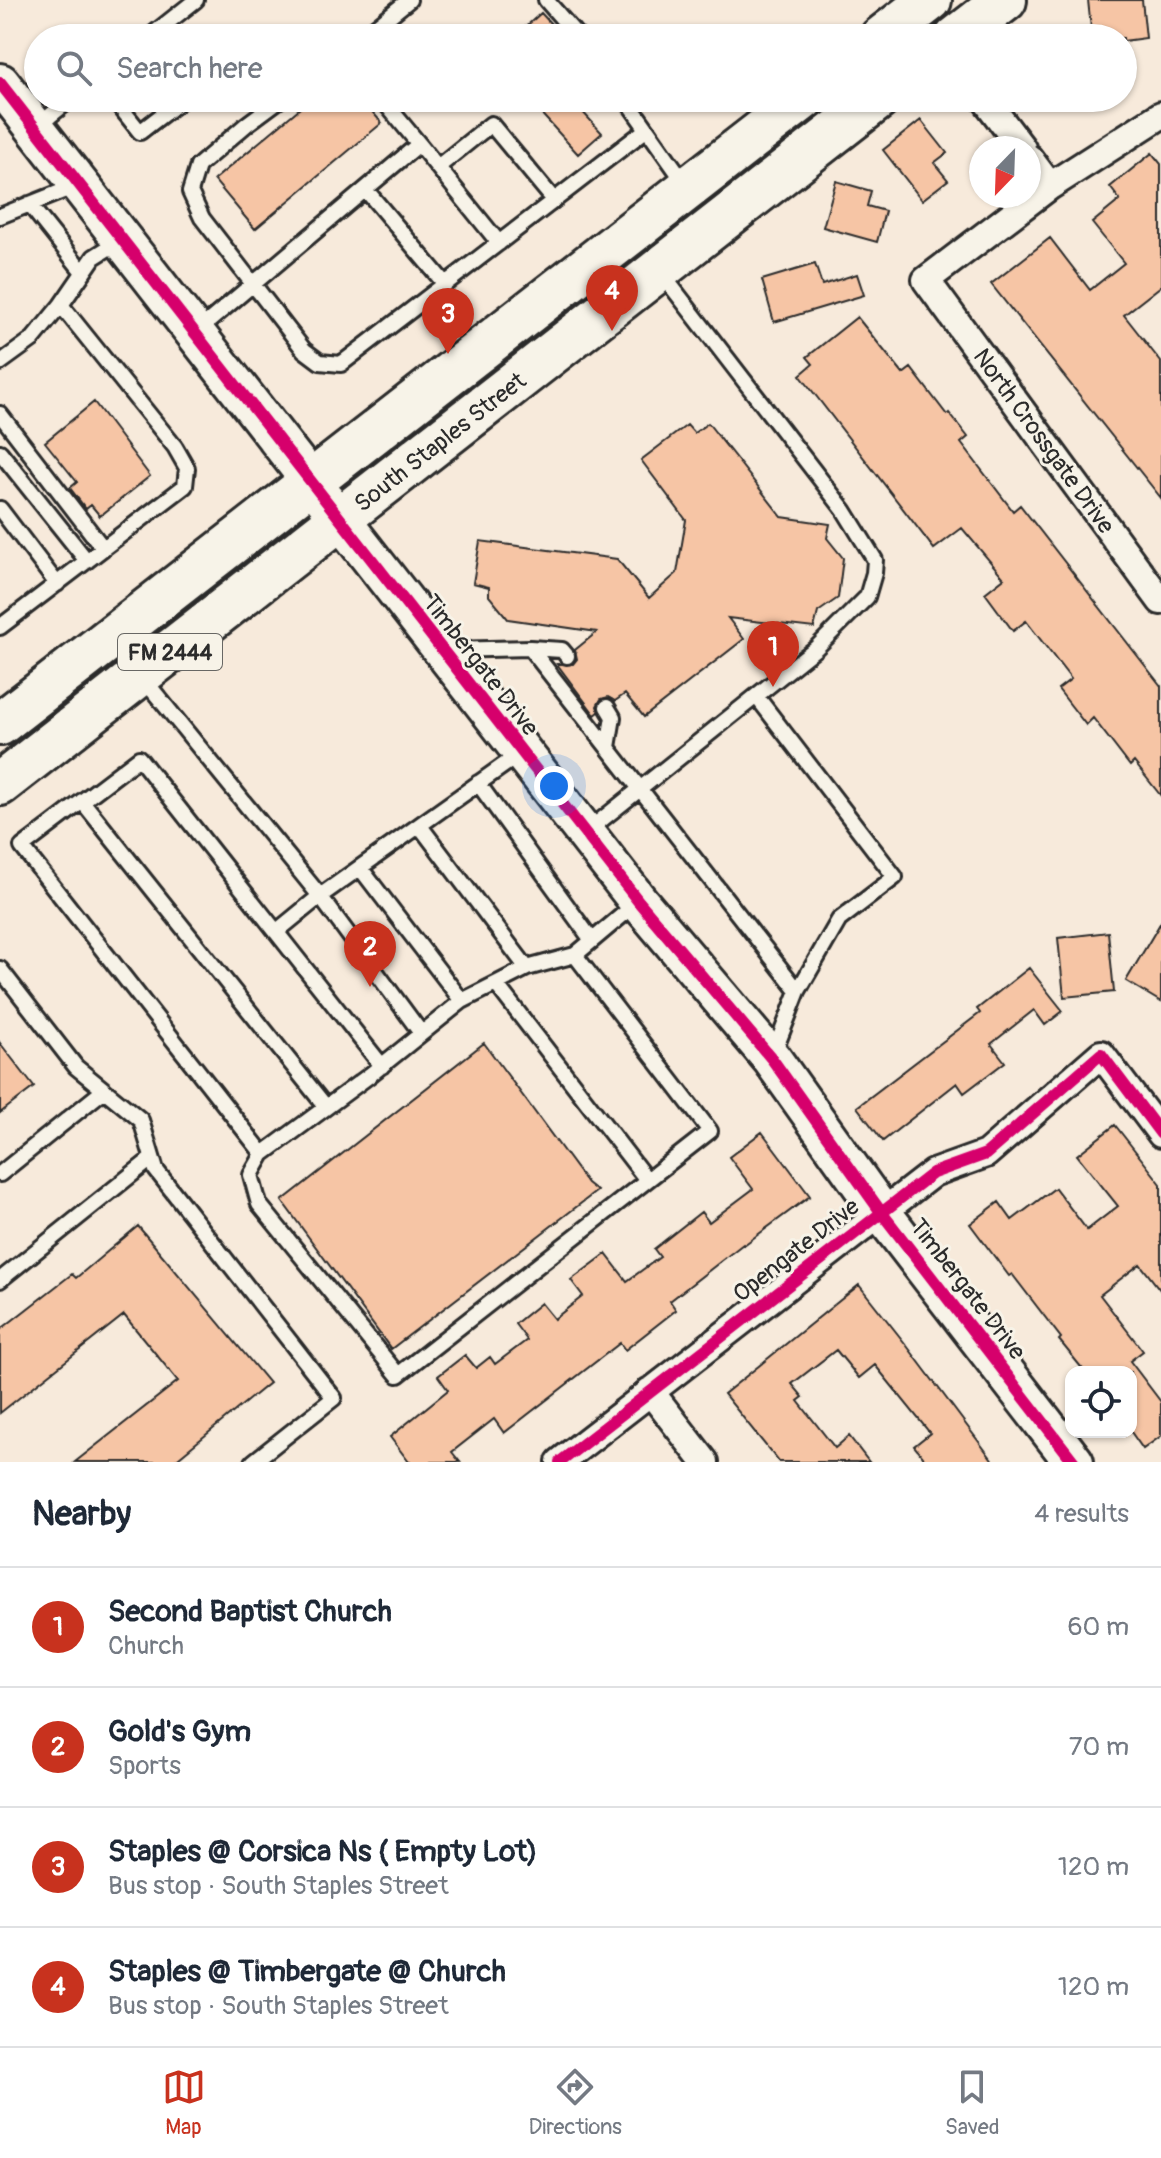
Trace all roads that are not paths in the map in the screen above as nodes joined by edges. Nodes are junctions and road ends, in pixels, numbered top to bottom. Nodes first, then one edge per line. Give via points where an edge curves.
1 (196, 0) edge
2 (409, 0) edge
3 (546, 0) edge
4 (930, 0) edge
5 (963, 0) edge
6 (1005, 0) edge
7 (168, 24) edge
8 (379, 24) edge
9 (567, 24) edge
10 (904, 24) edge
11 (944, 24) edge
12 (974, 24) edge
13 (0, 83) edge
14 (55, 112) edge
15 (124, 112) edge
16 (166, 112) edge
17 (263, 112) edge
18 (393, 112) edge
19 (635, 112) edge
20 (786, 112) edge
21 (854, 112) edge
22 (995, 112) edge
23 (1161, 115) edge
24 (35, 128) junction
25 (647, 129) junction
26 (1013, 136) edge
27 (419, 144) junction
28 (439, 166) junction
29 (1041, 174) edge
30 (79, 185) junction
31 (1050, 186) junction
32 (688, 188) junction
33 (366, 190) junction
34 (554, 200) junction
35 (29, 204) junction
36 (0, 216) edge
37 (122, 240) junction
38 (499, 243) junction
39 (659, 270) junction
40 (83, 272) junction
41 (251, 284) junction
42 (445, 284) junction
43 (61, 305) junction
44 (194, 334) junction
45 (0, 363) edge
46 (0, 414) edge
47 (0, 452) edge
48 (311, 483) junction
49 (0, 509) edge
50 (340, 520) junction
51 (6, 529) edge
52 (103, 548) junction
53 (87, 561) junction
54 (57, 584) junction
55 (1161, 601) edge
56 (0, 627) edge
57 (530, 648) junction
58 (441, 650) junction
59 (567, 656) dead end
60 (140, 675) junction
61 (757, 697) junction
62 (607, 707) dead end
63 (0, 724) edge
64 (608, 747) junction
65 (521, 753) junction
66 (478, 783) junction
67 (0, 784) edge
68 (640, 788) junction
69 (82, 801) junction
70 (420, 826) junction
71 (585, 833) junction
72 (361, 869) junction
73 (320, 896) junction
74 (639, 902) junction
75 (276, 932) junction
76 (591, 939) junction
77 (575, 955) junction
78 (527, 968) junction
79 (0, 969) edge
80 (496, 984) junction
81 (798, 991) junction
82 (462, 1001) junction
83 (421, 1033) junction
84 (772, 1059) junction
85 (382, 1066) junction
86 (103, 1091) junction
87 (326, 1107) junction
88 (1161, 1134) edge
89 (263, 1154) junction
90 (151, 1159) junction
91 (0, 1174) edge
92 (647, 1180) junction
93 (881, 1212) junction
94 (0, 1280) edge
95 (650, 1391) junction
96 (253, 1462) edge
97 (560, 1462) edge
98 (705, 1462) edge
99 (1074, 1462) edge

1 - 7 lane
2 - 8 lane
3 - 9 lane
4 - 10 main road
5 - 11 main road
6 - 12 main road
13 - 24 street, Timbergate Drive
14 - 24 lane
15 - 16 lane via 140,132
17 - 41 lane via 198,166 190,192 202,218
18 - 27 lane
19 - 25 lane
20 - 32 main road, South Staples Street / FM 2444
21 - 39 main road, South Staples Street / FM 2444
22 - 26 street
23 - 31 street
24 - 30 street, Timbergate Drive
25 - 32 lane
25 - 34 lane
27 - 28 lane
27 - 33 lane
28 - 34 lane via 491,124
28 - 38 lane
29 - 31 street
30 - 35 lane
30 - 37 street, Timbergate Drive
31 - 55 street, North Crossgate Drive via 926,280
32 - 48 main road, South Staples Street / FM 2444
33 - 41 lane
33 - 42 lane
34 - 38 lane
35 - 36 lane
35 - 40 lane
37 - 40 lane via 94,257
37 - 44 street, Timbergate Drive
38 - 42 lane
39 - 50 main road, South Staples Street / FM 2444
39 - 61 lane via 844,510 875,560 867,597
40 - 43 lane
41 - 42 lane via 304,350 320,362 341,364
41 - 44 lane
43 - 45 lane via 33,339
43 - 52 lane via 187,468 185,486
44 - 48 street, Timbergate Drive
46 - 52 lane
47 - 53 lane
48 - 50 street, Timbergate Drive
48 - 63 main road, South Staples Street / FM 2444
49 - 51 lane
50 - 58 street, Timbergate Drive
50 - 60 main road, South Staples Street / FM 2444
51 - 54 lane
52 - 53 lane
53 - 54 lane
54 - 56 lane
57 - 58 lane
57 - 59 lane via 562,650
57 - 64 lane
58 - 65 street, Timbergate Drive
60 - 67 main road, South Staples Street / FM 2444
60 - 73 lane
61 - 68 lane
61 - 81 lane via 895,877 839,920
62 - 64 lane via 613,717
64 - 68 lane
65 - 66 lane
65 - 71 street, Timbergate Drive
66 - 70 lane
66 - 76 lane
68 - 71 lane
68 - 81 lane
69 - 75 lane via 139,758
69 - 87 lane
69 - 89 lane via 22,847
70 - 72 lane
70 - 78 lane
71 - 74 street, Timbergate Drive
72 - 73 lane
72 - 82 lane
73 - 75 lane
73 - 83 lane
74 - 76 lane
74 - 84 street, Timbergate Drive
75 - 85 lane
76 - 77 lane
77 - 78 lane
77 - 92 lane via 710,1131
78 - 80 lane
79 - 86 lane via 76,1067
80 - 82 lane
80 - 92 lane
81 - 84 lane
82 - 83 lane
83 - 85 lane
84 - 93 street, Timbergate Drive
85 - 87 lane
86 - 90 lane via 141,1120
86 - 91 lane
87 - 89 lane
88 - 93 street, Opengate Drive via 1101,1054 986,1154 933,1173
89 - 92 lane via 251,1175 259,1204 398,1375
90 - 94 lane
90 - 96 lane via 334,1398
93 - 95 street, Opengate Drive
93 - 99 street, Timbergate Drive
95 - 97 street, Opengate Drive
95 - 98 street

